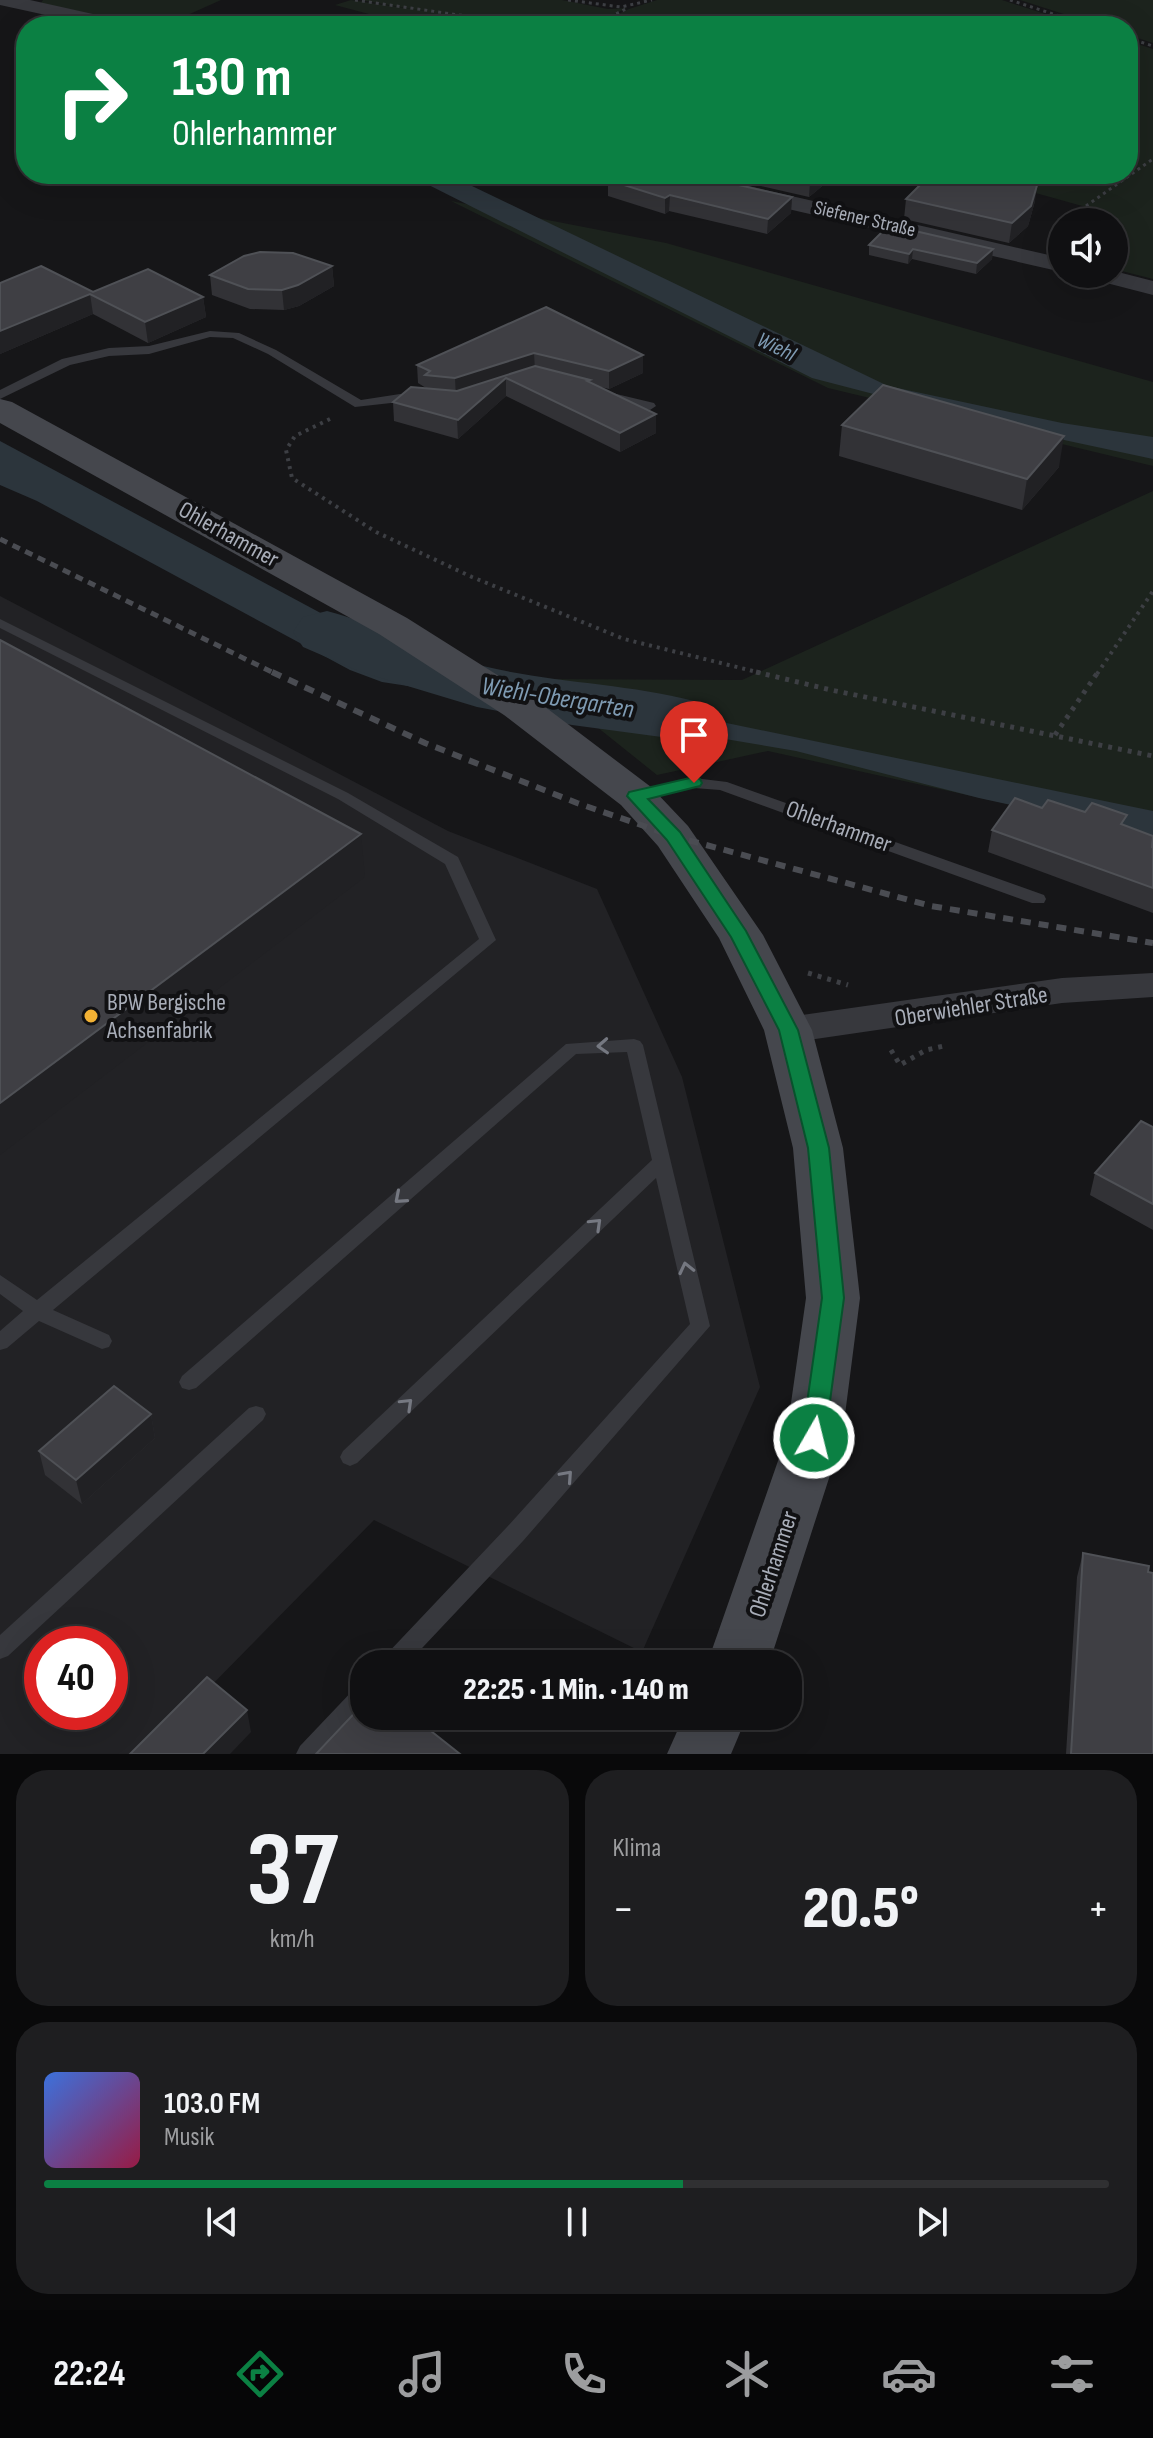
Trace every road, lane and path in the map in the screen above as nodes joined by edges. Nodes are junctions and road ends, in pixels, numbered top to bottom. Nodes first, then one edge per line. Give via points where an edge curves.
1 (4, 0) edge
2 (355, 0) edge
3 (568, 0) edge
4 (652, 0) edge
5 (1010, 0) edge
6 (630, 7) junction
7 (77, 16) edge
8 (466, 16) edge
9 (612, 16) edge
10 (1059, 16) edge
11 (710, 184) edge
12 (1117, 184) edge
13 (1083, 208) edge
14 (1048, 262) edge
15 (1128, 282) edge
16 (1153, 288) edge
17 (592, 392) edge
18 (0, 395) edge
19 (429, 401) edge
20 (359, 404) junction
21 (650, 406) dead end
22 (0, 409) edge
23 (1153, 591) edge
24 (0, 623) edge
25 (1055, 735) junction
26 (1153, 756) edge
27 (636, 796) junction
28 (1038, 899) dead end
29 (1153, 985) edge
30 (788, 1030) junction
31 (661, 1162) junction
32 (0, 1283) edge
33 (37, 1311) junction
34 (102, 1341) dead end
35 (0, 1342) edge
36 (189, 1382) dead end
37 (256, 1414) dead end
38 (350, 1457) dead end
39 (0, 1649) edge
40 (405, 1650) edge
41 (743, 1650) edge
42 (350, 1709) edge
43 (710, 1730) edge
44 (308, 1754) edge
45 (699, 1754) edge

1 - 7 street
2 - 8 path
3 - 6 path
4 - 6 path
5 - 10 path
6 - 9 path
11 - 14 street, Siefener Straße
12 - 13 path
15 - 16 street
17 - 21 lane
18 - 20 lane via 66,362 149,350 210,334 235,335 260,346
19 - 20 lane via 400,398
20 - 25 path via 295,436 286,450 292,478 376,532 624,639 831,690
22 - 27 street, Ohlerhammer via 456,664
23 - 25 path
24 - 33 lane via 343,796 452,861 488,940
25 - 26 path
27 - 28 lane, Ohlerhammer via 694,783 722,785
27 - 30 street, Ohlerhammer via 673,836 740,935
29 - 30 street, Oberwiehler Straße via 1032,995
30 - 41 street, Ohlerhammer via 818,1148 833,1298 814,1438
31 -> 36 lane via 634,1045 572,1048
38 -> 31 lane
40 -> 31 lane via 700,1326
32 - 33 lane
33 - 34 lane
33 - 35 lane
37 - 39 lane
42 - 44 lane
43 - 45 street

